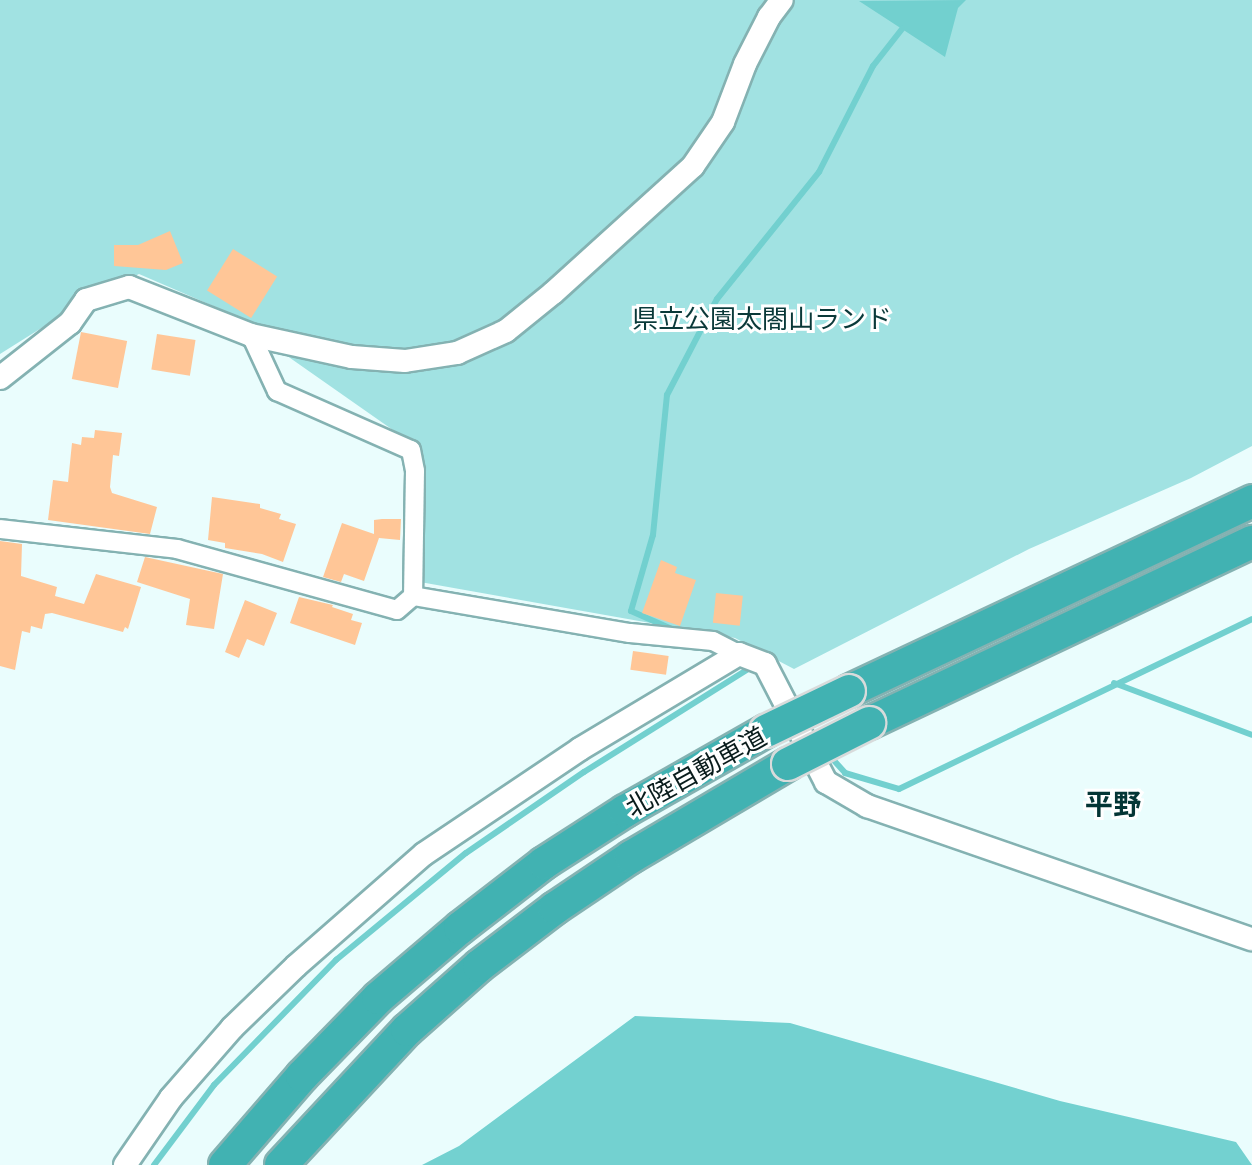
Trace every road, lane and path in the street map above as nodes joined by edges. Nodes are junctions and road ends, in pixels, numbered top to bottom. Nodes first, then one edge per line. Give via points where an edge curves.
1 (782, 0) edge
2 (251, 335) junction
3 (0, 378) edge
4 (1252, 501) edge
5 (0, 529) edge
6 (1252, 542) edge
7 (413, 596) junction
8 (739, 654) junction
9 (1252, 939) edge
10 (125, 1165) edge
11 (225, 1165) edge
12 (281, 1165) edge

1 - 2 street via 745,64 723,122 693,166 506,331 457,353 405,361 352,357
2 - 3 street via 129,287 86,300 70,323
2 - 7 street via 277,391 411,450
4 - 11 highway, 北陸自動車道, bridge via 766,731 544,863 378,998
5 - 7 street via 177,549 397,610
6 - 12 highway, 北陸自動車道, bridge via 788,764 631,857 479,966 407,1030
7 - 8 street via 630,633 713,641
8 - 9 street via 765,664 826,782 867,806
8 - 10 street via 580,749 424,854 232,1028 171,1098

